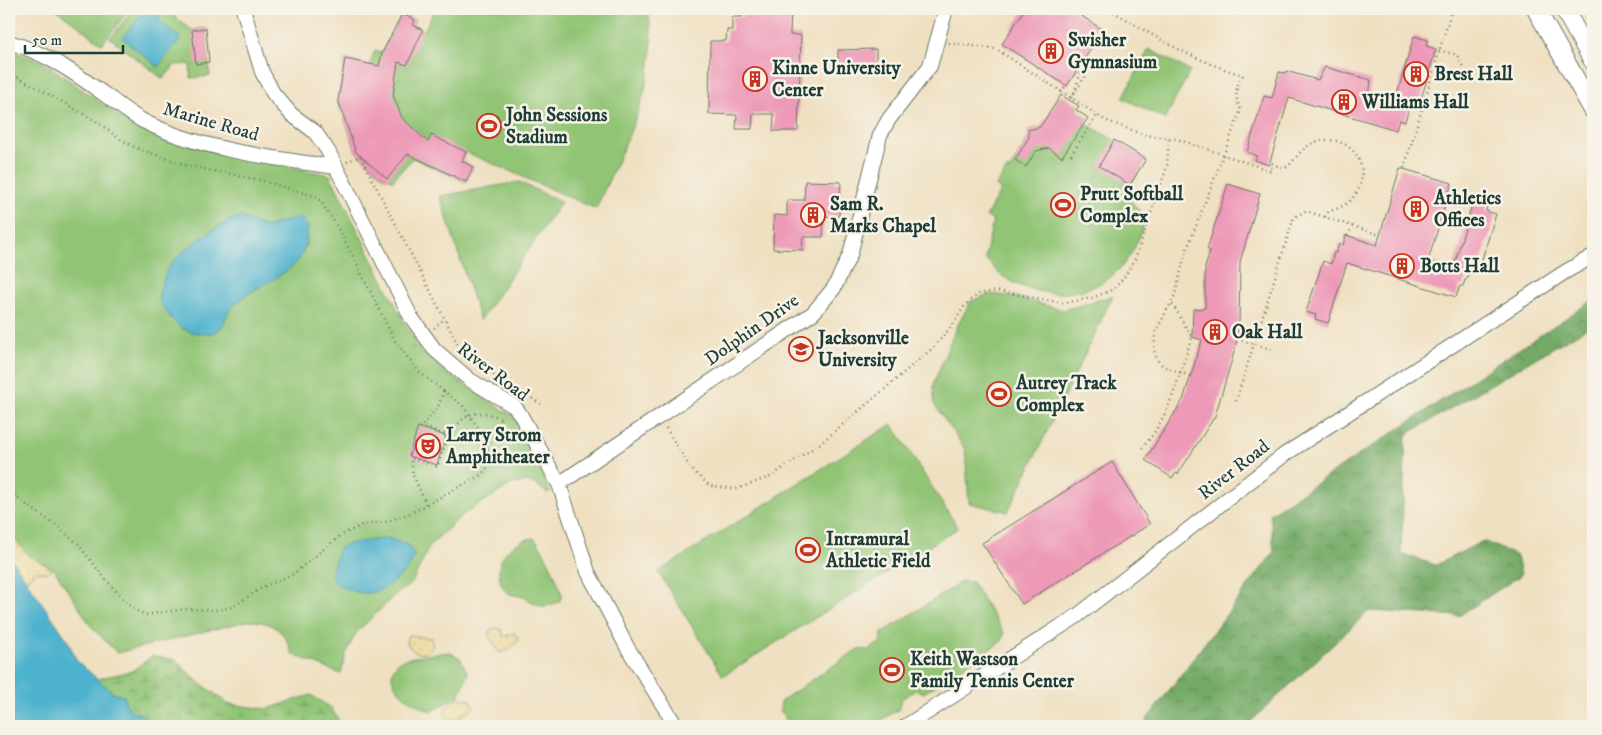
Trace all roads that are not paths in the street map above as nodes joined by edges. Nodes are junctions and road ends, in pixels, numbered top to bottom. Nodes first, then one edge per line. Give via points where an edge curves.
1 (243, 9) edge
2 (946, 9) edge
3 (1564, 9) edge
4 (1543, 11) edge
5 (9, 42) edge
6 (1593, 61) edge
7 (1593, 110) edge
8 (336, 167) junction
9 (1593, 256) edge
10 (558, 484) junction
11 (676, 726) edge
12 (906, 726) edge

1 - 8 street, River Road via 262,72 273,93 291,114 314,132
2 - 10 street, Dolphin Drive via 930,66 880,135 850,255 834,288 813,313
3 - 6 main road
4 - 7 main road
5 - 8 street, Marine Road via 62,64 142,121 182,138 273,158
8 - 10 street, River Road via 424,339 470,380 515,407
9 - 12 street, River Road via 1284,455 1077,616
10 - 11 street, River Road via 588,572 627,647

